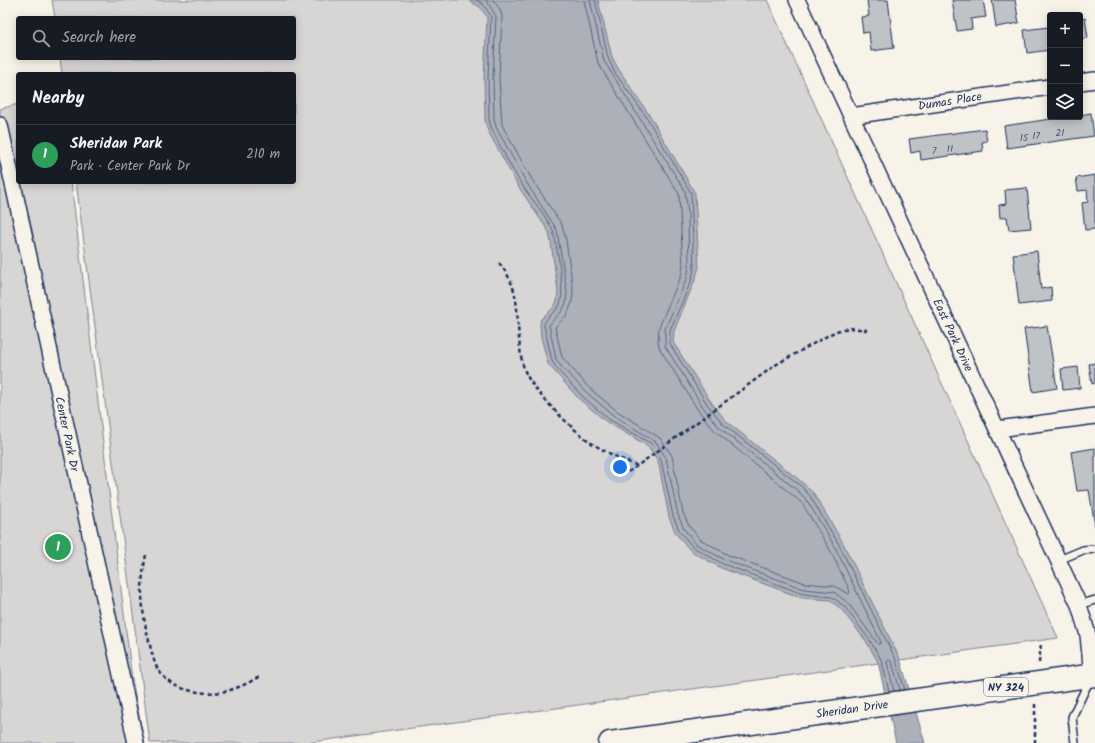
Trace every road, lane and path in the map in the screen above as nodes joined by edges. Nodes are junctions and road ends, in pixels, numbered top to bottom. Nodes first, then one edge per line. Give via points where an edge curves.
1 (797, 0) edge
2 (1095, 80) edge
3 (1083, 82) edge
4 (1047, 86) edge
5 (851, 116) junction
6 (0, 125) edge
7 (7, 189) edge
8 (499, 263) dead end
9 (867, 330) dead end
10 (1095, 416) edge
11 (998, 429) junction
12 (637, 466) junction
13 (628, 472) dead end
14 (1095, 548) edge
15 (146, 555) dead end
16 (1059, 560) junction
17 (1095, 600) edge
18 (1079, 605) junction
19 (1041, 643) dead end
20 (1040, 650) dead end
21 (260, 677) dead end
22 (1094, 679) edge
23 (1034, 715) dead end
24 (136, 743) edge
25 (610, 743) edge
26 (1035, 743) edge
27 (1075, 743) edge

1 - 5 street, East Park Drive
2 - 3 street
4 - 5 street, Dumas Place
5 - 11 street, East Park Drive
6 - 7 street, Center Park Dr
7 - 24 street, Center Park Dr
8 - 12 path via 511,280 516,297 521,353 525,372 531,382 554,409 591,443
9 - 12 path via 849,328 836,331 777,364
10 - 11 street
11 - 16 street, East Park Drive
12 - 13 path
14 - 16 lane
15 - 21 path via 142,576 144,621 154,660 166,679 172,685 200,693 226,692
16 - 18 street, East Park Drive
17 - 18 lane
18 - 22 street, East Park Drive via 1088,635
19 - 20 path
22 - 25 main road, Sheridan Drive / NY 324
22 - 27 lane via 1072,717
23 - 26 path

